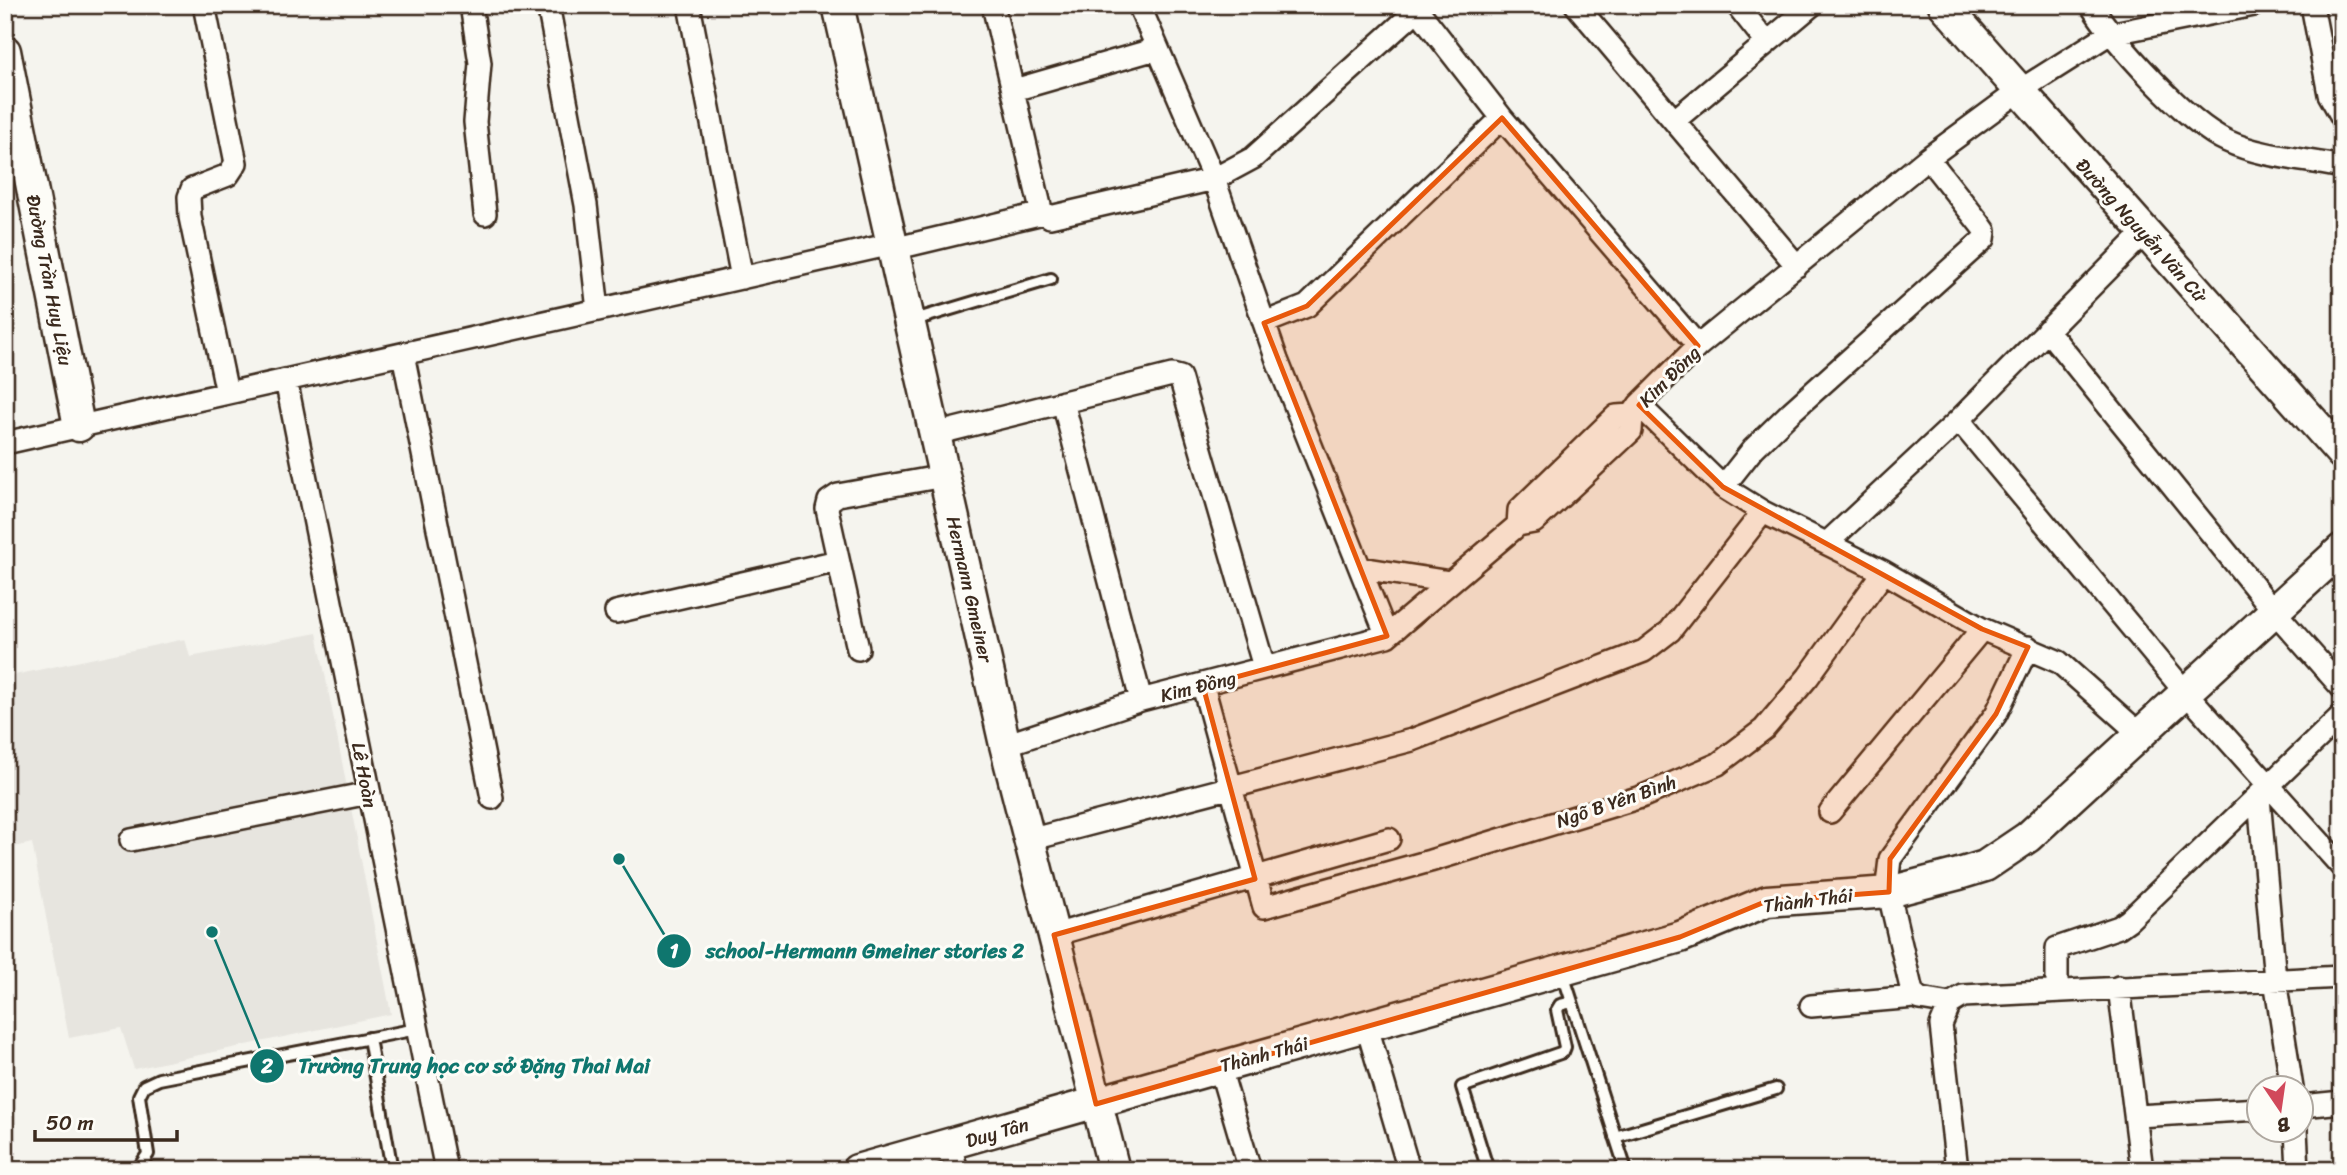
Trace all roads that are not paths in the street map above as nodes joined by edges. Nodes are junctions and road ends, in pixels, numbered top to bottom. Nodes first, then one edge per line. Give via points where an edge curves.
1 (204, 5) edge
2 (471, 5) edge
3 (548, 5) edge
4 (690, 5) edge
5 (838, 5) edge
6 (993, 5) edge
7 (1139, 5) edge
8 (1576, 5) edge
9 (1737, 5) edge
10 (1812, 5) edge
11 (1944, 5) edge
12 (2091, 5) edge
13 (2254, 5) edge
14 (2312, 5) edge
15 (1416, 8) edge
16 (2155, 15) edge
17 (2109, 34) junction
18 (1767, 43) junction
19 (1156, 48) junction
20 (5, 51) edge
21 (1014, 90) junction
22 (2019, 91) junction
23 (2340, 114) edge
24 (1502, 118) junction
25 (1675, 120) junction
26 (1928, 158) junction
27 (2342, 167) edge
28 (1214, 179) junction
29 (485, 214) dead end
30 (1043, 214) junction
31 (2144, 233) junction
32 (892, 247) junction
33 (1797, 266) junction
34 (742, 278) junction
35 (1051, 279) dead end
36 (598, 310) junction
37 (908, 321) junction
38 (1264, 323) junction
39 (2047, 330) junction
40 (1698, 346) junction
41 (403, 354) junction
42 (286, 380) junction
43 (228, 393) junction
44 (1063, 402) junction
45 (1636, 410) junction
46 (1959, 420) junction
47 (79, 426) junction
48 (935, 434) junction
49 (5, 443) edge
50 (2342, 454) edge
51 (944, 476) junction
52 (1723, 487) junction
53 (1763, 512) junction
54 (1827, 543) junction
55 (2342, 549) edge
56 (838, 561) junction
57 (1360, 568) junction
58 (1884, 572) junction
59 (1450, 582) junction
60 (2273, 610) junction
61 (617, 612) dead end
62 (1982, 629) junction
63 (1387, 636) junction
64 (2028, 648) junction
65 (858, 649) dead end
66 (1264, 667) junction
67 (1203, 686) junction
68 (2342, 688) edge
69 (2186, 693) junction
70 (1141, 700) junction
71 (2342, 715) edge
72 (2140, 734) junction
73 (1005, 745) junction
74 (1230, 788) junction
75 (2265, 792) junction
76 (369, 793) junction
77 (492, 798) dead end
78 (1830, 812) dead end
79 (1389, 839) dead end
80 (131, 840) dead end
81 (1029, 840) junction
82 (2342, 867) edge
83 (1255, 879) junction
84 (1889, 892) junction
85 (1054, 935) junction
86 (1562, 971) junction
87 (2342, 976) edge
88 (2274, 980) junction
89 (2119, 987) junction
90 (2057, 990) junction
91 (1915, 997) junction
92 (1572, 1002) junction
93 (1950, 1004) junction
94 (1811, 1006) dead end
95 (1367, 1027) junction
96 (417, 1029) junction
97 (369, 1038) junction
98 (1219, 1065) junction
99 (2290, 1074) edge
100 (1776, 1089) dead end
101 (2342, 1102) edge
102 (1096, 1104) junction
103 (2316, 1105) edge
104 (2246, 1110) edge
105 (2137, 1116) junction
106 (1615, 1137) junction
107 (2297, 1144) edge
108 (954, 1158) edge
109 (137, 1170) edge
110 (392, 1170) edge
111 (446, 1170) edge
112 (857, 1170) edge
113 (1114, 1170) edge
114 (1250, 1170) edge
115 (1409, 1170) edge
116 (1488, 1170) edge
117 (1626, 1170) edge
118 (1957, 1170) edge
119 (2142, 1170) edge
120 (2298, 1170) edge

1 - 43 street via 236,163 228,175 192,189 190,217
2 - 29 street via 481,63 475,122
3 - 36 street via 586,205
4 - 34 street
5 - 32 street, Hermann Gmeiner
6 - 21 street
7 - 19 street
8 - 25 street
9 - 18 street
10 - 18 street
11 - 22 street, Đường Nguyễn Văn Cừ
12 - 17 street
13 - 16 street, Kim Đồng
14 - 23 street via 2329,94
15 - 24 street
15 - 28 street via 1253,158
16 - 17 street, Kim Đồng
17 - 22 street, Kim Đồng
17 - 27 street via 2224,141
18 - 25 street
19 - 21 street
19 - 28 street
20 - 47 street, Đường Trần Huy Liệu
21 - 30 street
22 - 26 street, Kim Đồng
22 - 31 street, Đường Nguyễn Văn Cừ
24 - 38 street via 1307,306
24 - 40 street
25 - 33 street
26 - 33 street, Kim Đồng
26 - 52 street via 1980,223 1984,239 1790,412
28 - 30 street via 1057,217
28 - 38 street
30 - 32 street
31 - 39 street
31 - 50 street, Đường Nguyễn Văn Cừ
32 - 34 street
32 - 37 street, Hermann Gmeiner
33 - 40 street, Kim Đồng
34 - 36 street
35 - 37 lane
36 - 41 street
37 - 48 street, Hermann Gmeiner
38 - 57 street
39 - 46 street
39 - 60 street
40 - 45 street, Kim Đồng
41 - 42 street
41 - 77 street
42 - 43 street
42 - 76 street, Lê Hoàn
43 - 47 street
44 - 48 street
44 - 66 street via 1172,375 1180,377
44 - 70 street
45 - 52 street
45 - 59 street, Kim Đồng via 1631,431 1586,460 1534,522 1518,525
46 - 54 street
46 - 69 street
47 - 49 street
48 - 51 street, Hermann Gmeiner
51 - 56 street via 832,498 827,509
51 - 73 street, Hermann Gmeiner
52 - 53 street
53 - 54 street
53 - 74 street via 1671,632 1644,652 1412,740
54 - 58 street
55 - 60 street, Thành Thái
56 - 61 street
56 - 65 street
57 - 59 street
57 - 63 street
58 - 62 street
58 - 83 street, Ngõ B Yên Bình via 1764,729 1718,764 1641,797 1264,907
59 - 63 street, Kim Đồng
60 - 68 street
60 - 69 street, Thành Thái
62 - 64 street
62 - 78 street
63 - 66 street, Kim Đồng
64 - 72 street via 2059,662
64 - 84 street via 1997,714 1890,859
66 - 67 street, Kim Đồng
67 - 70 street, Kim Đồng
67 - 74 street
69 - 72 street, Thành Thái
69 - 75 street
70 - 73 street, Kim Đồng
71 - 75 street
72 - 84 street, Thành Thái via 2028,837 1985,866
73 - 81 street, Hermann Gmeiner
74 - 81 street
74 - 83 street
75 - 82 street
75 - 88 street
75 - 90 street via 2130,920 2057,948
76 - 80 street
76 - 96 street, Lê Hoàn
79 - 83 street
81 - 85 street, Hermann Gmeiner
83 - 85 street
84 - 86 street, Thành Thái via 1767,901 1680,937
84 - 91 street
85 - 102 street, Hermann Gmeiner
86 - 92 lane
86 - 95 street, Thành Thái
87 - 88 street
88 - 89 street
88 - 99 street
89 - 90 street
89 - 105 street
90 - 93 street via 1971,994
91 - 93 street
91 - 94 street
92 - 106 lane
92 - 116 lane via 1557,1010 1563,1052 1462,1087
93 - 118 street via 1941,1025
95 - 98 street, Thành Thái
95 - 115 street
96 - 97 lane
96 - 111 street, Lê Hoàn
97 - 109 lane via 159,1079 144,1086 139,1096 148,1154
97 - 110 lane
98 - 102 street, Thành Thái
98 - 114 street
100 - 106 lane
101 - 103 street
102 - 108 street, Duy Tân
102 - 113 street, Hermann Gmeiner
104 - 105 street
105 - 119 street
106 - 117 lane
107 - 120 street
108 - 112 street, Duy Tân

